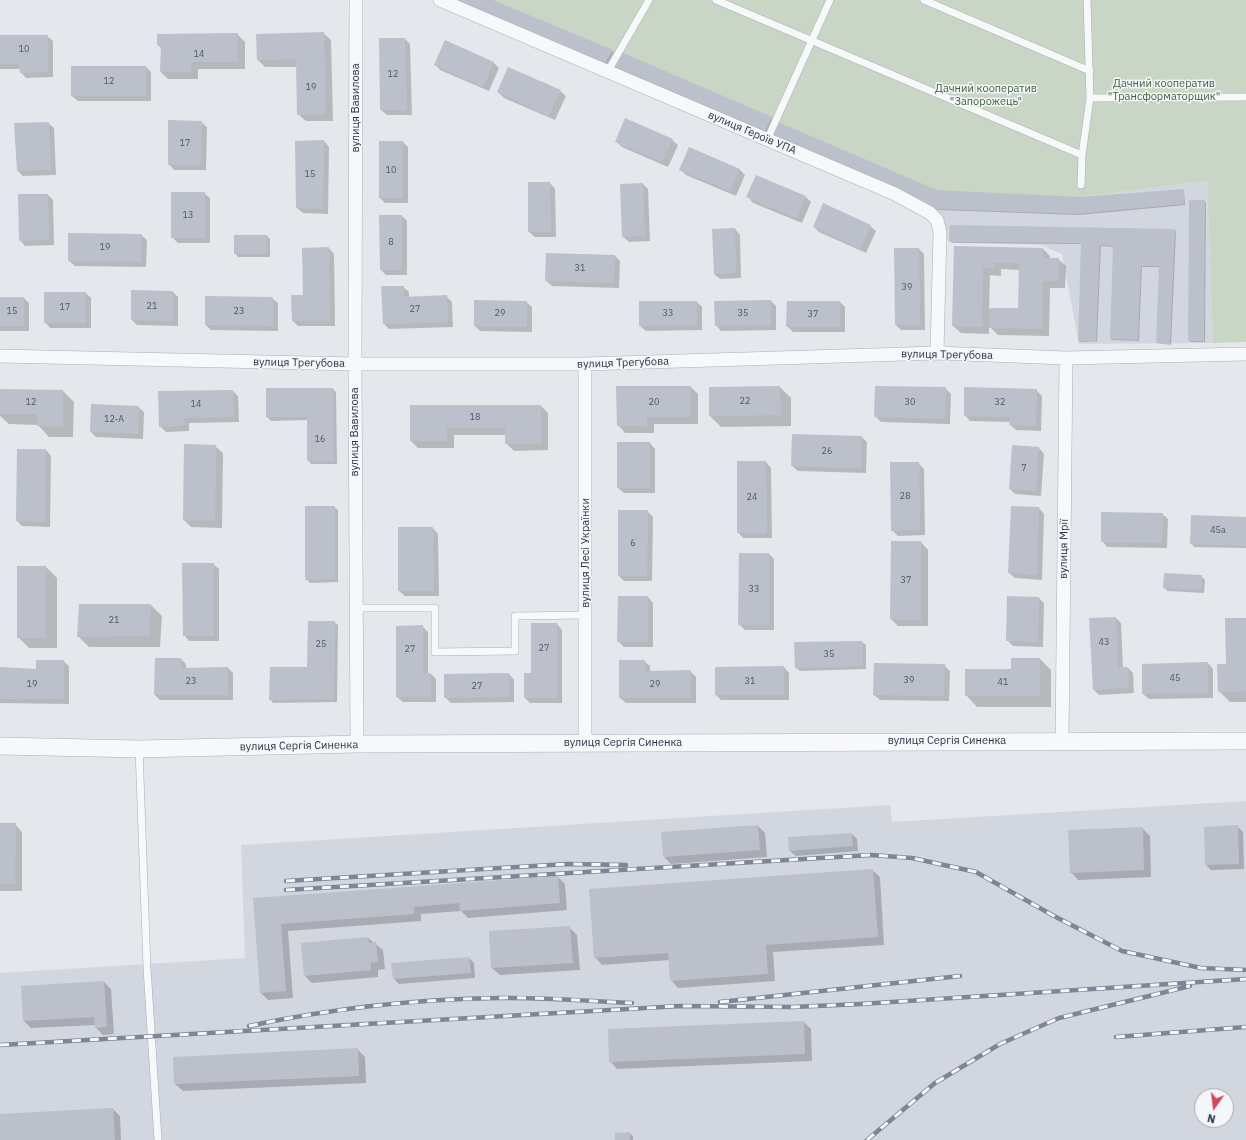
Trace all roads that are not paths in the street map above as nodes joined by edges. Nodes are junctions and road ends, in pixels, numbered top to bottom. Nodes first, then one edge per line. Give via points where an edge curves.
1 (356, 0) edge
2 (440, 0) edge
3 (649, 0) edge
4 (716, 0) edge
5 (830, 0) edge
6 (924, 0) edge
7 (1087, 0) edge
8 (812, 41) junction
9 (608, 71) junction
10 (1090, 71) junction
11 (1246, 97) edge
12 (1090, 98) junction
13 (767, 140) junction
14 (1082, 155) junction
15 (1081, 185) dead end
16 (937, 353) junction
17 (1246, 354) edge
18 (0, 356) edge
19 (1066, 358) junction
20 (355, 364) junction
21 (585, 364) junction
22 (356, 608) junction
23 (586, 615) junction
24 (1062, 740) junction
25 (1246, 741) edge
26 (585, 743) junction
27 (357, 744) junction
28 (0, 746) edge
29 (139, 749) junction
30 (158, 1140) edge

1 - 20 street, вулиця Вавилова
2 - 9 street, вулиця Героїв УПА
3 - 9 lane
4 - 8 lane
5 - 8 lane
6 - 10 lane
7 - 10 lane
8 - 13 lane
8 - 14 lane
9 - 13 street, вулиця Героїв УПА
10 - 12 lane
11 - 12 lane
12 - 14 lane
13 - 16 street, вулиця Героїв УПА via 895,194 919,206 937,220 940,232
14 - 15 lane
16 - 19 street, вулиця Трегубова
16 - 21 street, вулиця Трегубова
17 - 19 street, вулиця Трегубова
18 - 20 street, вулиця Трегубова
19 - 24 street, вулиця Мрії
20 - 21 street, вулиця Трегубова
20 - 22 street, вулиця Вавилова
21 - 23 street, вулиця Лесі Українки
22 - 23 lane via 435,608 435,652 515,652 515,616
22 - 27 street, вулиця Вавилова
23 - 26 street, вулиця Лесі Українки
24 - 25 street, вулиця Сергія Синенка
24 - 26 street, вулиця Сергія Синенка
26 - 27 street, вулиця Сергія Синенка
27 - 29 street, вулиця Сергія Синенка
28 - 29 street, вулиця Сергія Синенка
29 - 30 lane

